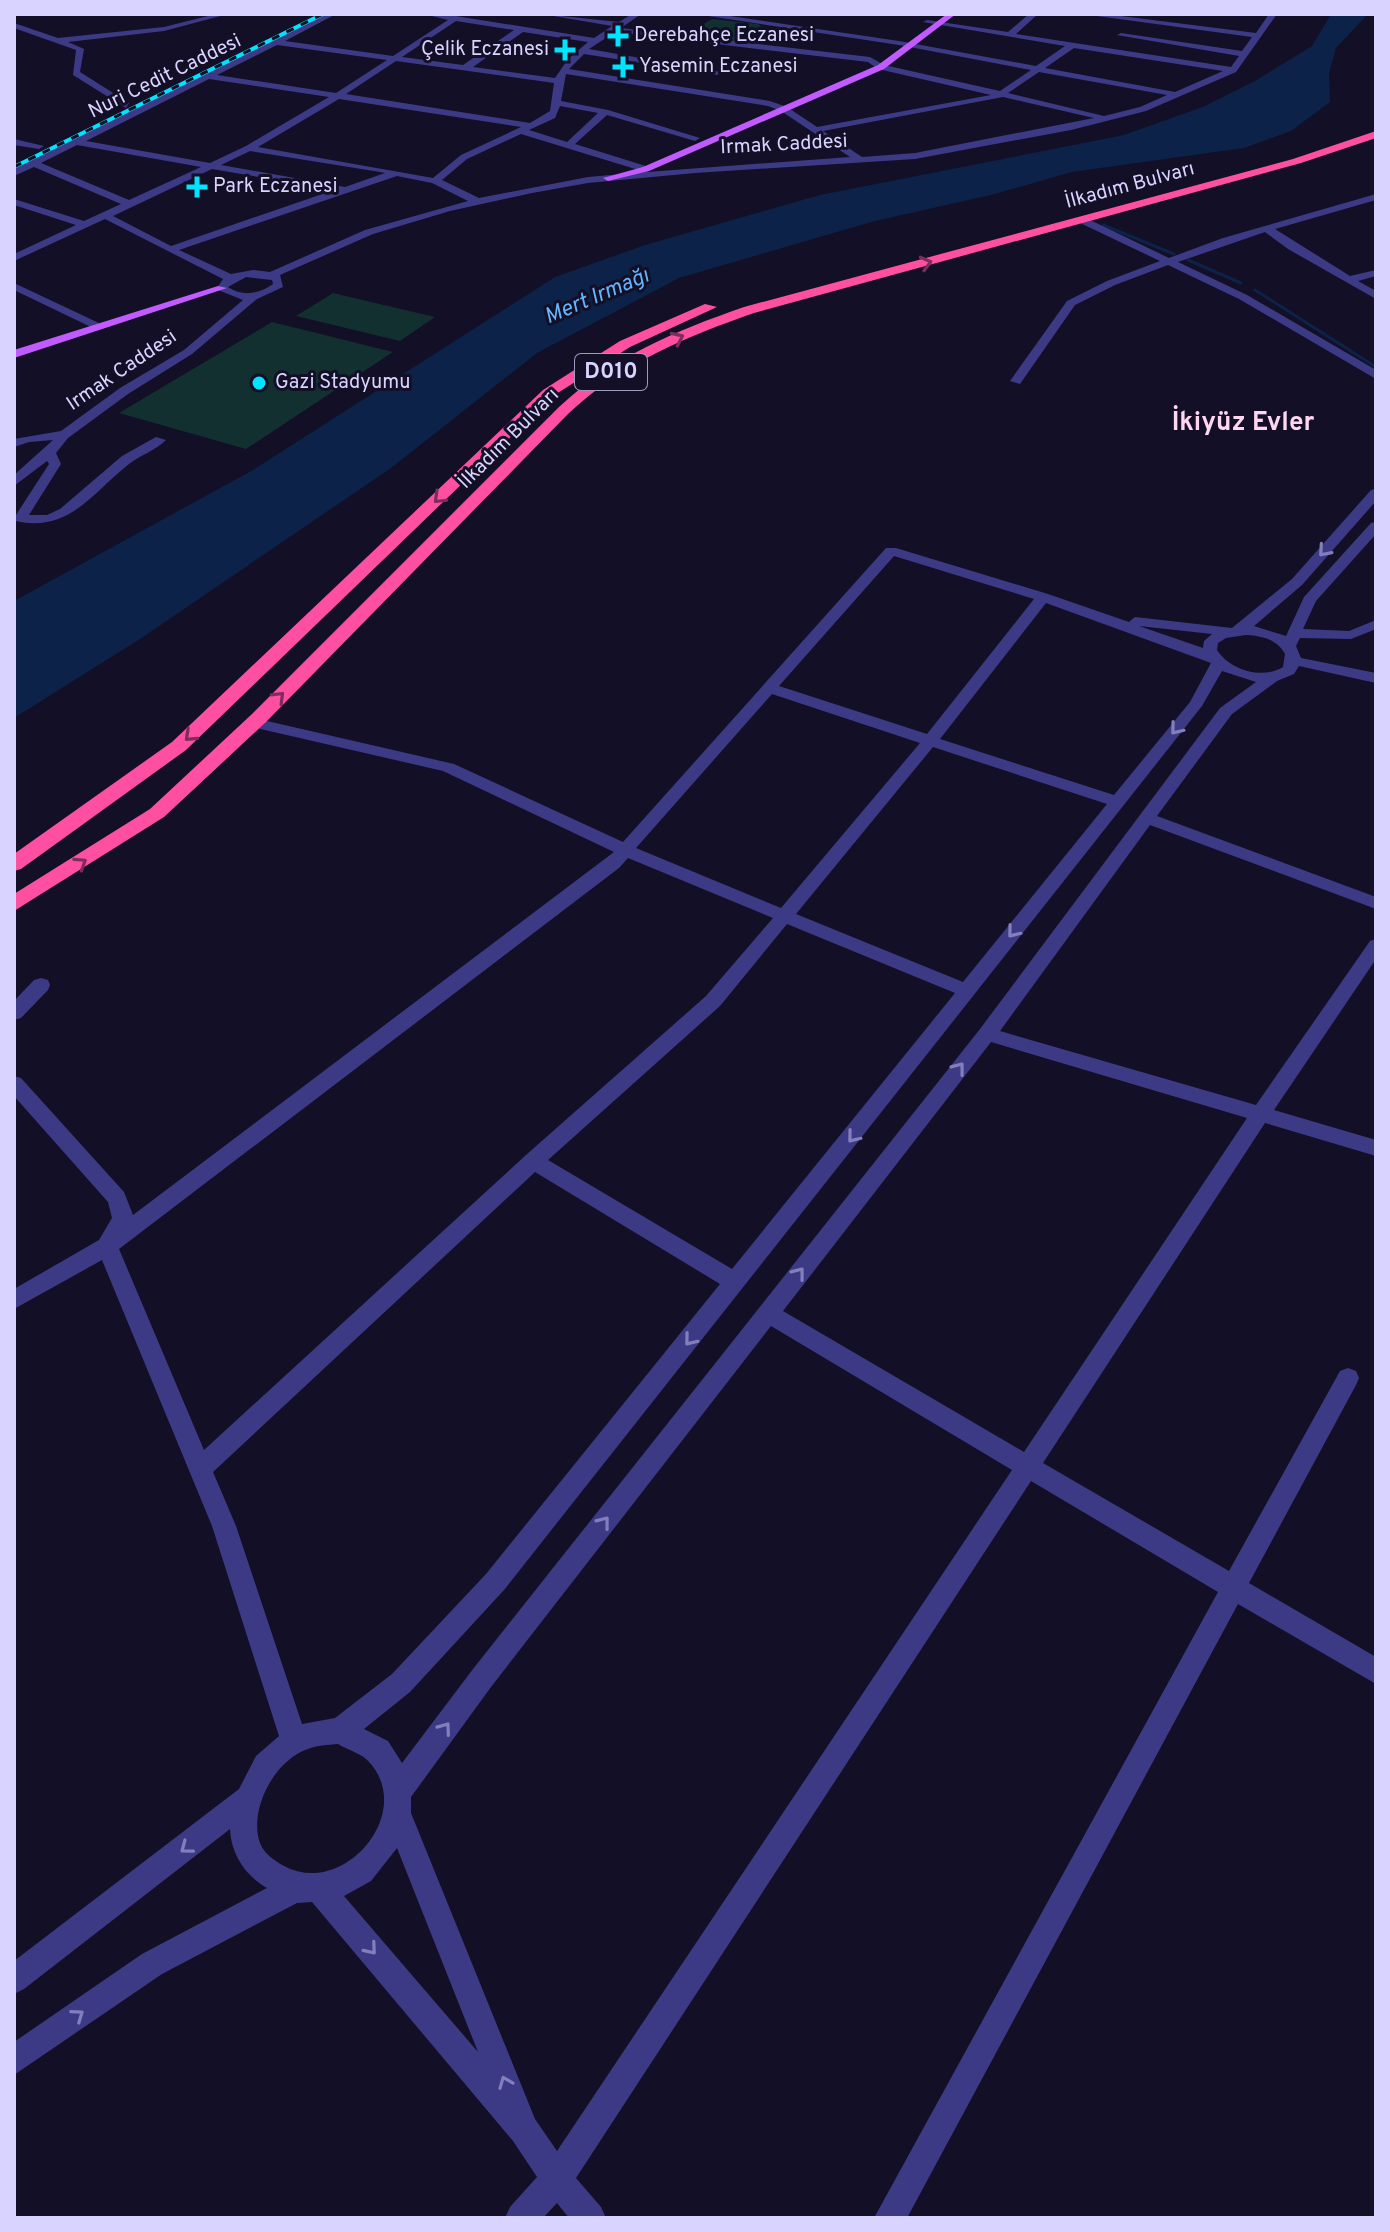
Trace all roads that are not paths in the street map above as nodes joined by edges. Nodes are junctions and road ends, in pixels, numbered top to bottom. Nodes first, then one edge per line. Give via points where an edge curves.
1 (207, 14) edge
2 (224, 14) edge
3 (332, 14) edge
4 (428, 14) edge
5 (546, 14) edge
6 (637, 14) edge
7 (699, 14) edge
8 (786, 14) edge
9 (952, 14) edge
10 (1034, 14) edge
11 (1086, 14) edge
12 (1272, 14) edge
13 (938, 18) edge
14 (454, 19) junction
15 (191, 22) junction
16 (771, 24) junction
17 (14, 25) edge
18 (617, 27) junction
19 (521, 29) junction
20 (762, 31) dead end
21 (1011, 34) junction
22 (1121, 35) dead end
23 (1255, 35) junction
24 (59, 40) junction
25 (28, 41) dead end
26 (596, 41) junction
27 (276, 42) junction
28 (899, 43) junction
29 (913, 45) junction
30 (1072, 45) junction
31 (584, 51) junction
32 (1244, 54) junction
33 (394, 59) junction
34 (870, 60) junction
35 (730, 64) dead end
36 (881, 67) junction
37 (465, 68) junction
38 (1036, 68) junction
39 (1233, 70) junction
40 (564, 71) junction
41 (717, 72) junction
42 (209, 76) junction
43 (706, 78) dead end
44 (558, 81) junction
45 (695, 84) dead end
46 (684, 90) junction
47 (1179, 95) junction
48 (999, 96) junction
49 (336, 97) junction
50 (138, 98) dead end
51 (559, 103) junction
52 (770, 104) junction
53 (126, 105) junction
54 (784, 109) junction
55 (605, 112) junction
56 (1376, 115) edge
57 (97, 118) dead end
58 (1106, 119) junction
59 (534, 126) junction
60 (813, 130) junction
61 (521, 131) junction
62 (1376, 134) edge
63 (695, 138) junction
64 (54, 139) dead end
65 (14, 142) edge
66 (76, 142) junction
67 (39, 146) junction
68 (568, 146) junction
69 (249, 148) junction
70 (14, 158) edge
71 (862, 161) junction
72 (33, 163) junction
73 (209, 165) junction
74 (636, 169) junction
75 (14, 173) edge
76 (396, 173) junction
77 (608, 178) junction
78 (435, 181) junction
79 (343, 189) junction
80 (1376, 197) edge
81 (14, 202) edge
82 (479, 202) junction
83 (129, 204) junction
84 (104, 215) junction
85 (1082, 220) junction
86 (85, 225) junction
87 (1266, 228) junction
88 (172, 249) junction
89 (14, 258) edge
90 (1172, 261) junction
91 (1376, 273) edge
92 (272, 275) junction
93 (231, 278) junction
94 (1348, 280) junction
95 (14, 286) edge
96 (222, 288) junction
97 (254, 296) junction
98 (1376, 296) edge
99 (97, 326) junction
100 (14, 354) edge
101 (1376, 375) edge
102 (1016, 381) dead end
103 (14, 429) edge
104 (64, 435) junction
105 (27, 438) junction
106 (160, 440) dead end
107 (14, 443) edge
108 (49, 453) junction
109 (14, 482) edge
110 (1376, 493) edge
111 (1376, 526) edge
112 (1043, 597) junction
113 (1099, 617) junction
114 (1376, 624) edge
115 (1234, 630) junction
116 (1291, 639) junction
117 (1214, 660) junction
118 (1296, 661) junction
119 (1272, 677) junction
120 (1376, 678) edge
121 (769, 688) junction
122 (254, 723) junction
123 (930, 741) junction
124 (1118, 802) junction
125 (1146, 818) junction
126 (625, 850) junction
127 (14, 864) edge
128 (1376, 903) edge
129 (14, 904) edge
130 (786, 916) junction
131 (1374, 952) edge
132 (41, 985) dead end
133 (967, 991) junction
134 (14, 1013) edge
135 (987, 1034) junction
136 (14, 1083) edge
137 (22, 1104) edge
138 (1260, 1115) junction
139 (1376, 1148) edge
140 (533, 1161) junction
141 (107, 1246) junction
142 (736, 1282) junction
143 (14, 1300) edge
144 (767, 1313) junction
145 (1348, 1378) dead end
146 (1028, 1466) junction
147 (200, 1469) junction
148 (1234, 1588) junction
149 (1376, 1671) edge
150 (340, 1731) junction
151 (294, 1741) junction
152 (247, 1799) junction
153 (398, 1803) junction
154 (307, 1889) junction
155 (14, 1979) edge
156 (14, 2060) edge
157 (524, 2130) junction
158 (557, 2179) junction
159 (521, 2218) edge
160 (590, 2218) edge
161 (890, 2218) edge

1 - 15 street
2 - 15 street
3 - 27 street, Nuri Cedit Caddesi
4 - 14 street
5 - 18 street
6 - 18 street
7 - 16 street
8 - 16 street
9 - 13 main road
10 - 21 street
11 - 23 street
12 - 23 street
13 - 21 street
13 - 28 main road
13 - 29 main road
14 - 19 street
14 - 33 street
15 - 24 street
16 - 20 street
16 - 28 street
17 - 24 street
18 - 26 street
18 - 34 street via 744,52 755,44
19 - 26 street
19 - 37 street
21 - 30 street
22 - 32 street
23 - 32 street
24 - 25 street
24 - 53 street via 80,49 76,73
26 - 31 street
27 - 33 street
27 - 42 street, Nuri Cedit Caddesi
28 - 29 street
28 - 34 main road
29 - 36 main road
29 - 38 street
30 - 38 street
30 - 39 street
31 - 40 street
31 - 41 street
32 - 39 street
33 - 37 street
33 - 49 street
34 - 36 street
34 - 52 main road
35 - 41 street
36 - 48 street
36 - 54 main road
37 - 44 street
38 - 47 street
38 - 48 street
39 - 47 street, Irmak Caddesi
40 - 44 street
40 - 46 street
41 - 43 street
42 - 49 street
42 - 66 street, Nuri Cedit Caddesi
44 - 51 street
45 - 46 street
46 - 52 street
47 - 58 street, Irmak Caddesi
48 - 58 street
48 - 60 street
49 - 59 street
49 - 69 street
50 - 53 street
51 - 55 street
51 - 59 street via 552,116
52 - 54 street
52 - 63 main road
53 - 57 street
54 - 60 street
54 - 74 main road
55 - 63 street
55 - 68 street
56 -> 127 highway, İlkadım Bulvarı / D010 via 1350,130 1276,153 731,300 653,329 583,365 179,746
58 - 71 street, Irmak Caddesi via 993,143
59 - 61 street
60 - 71 street
61 - 68 street
61 - 78 street via 464,157
62 - 85 highway, İlkadım Bulvarı / D010
63 - 74 main road
64 - 67 street
65 - 67 street
66 - 72 street, Nuri Cedit Caddesi
66 - 73 street
67 - 70 street
68 - 74 street
69 - 73 street
69 - 76 street
71 - 77 street, Irmak Caddesi
72 - 75 street, Nuri Cedit Caddesi
72 - 83 street
73 - 79 street
73 - 83 street
74 - 77 main road
76 - 78 street
76 - 79 street
77 - 82 street, Irmak Caddesi
78 - 82 street
79 - 88 street
80 - 87 street
81 - 86 street
82 - 92 street, Irmak Caddesi via 369,232
83 - 84 street
84 - 86 street
84 - 88 street
85 - 90 street
122 -> 85 highway, İlkadım Bulvarı / D010 via 601,378 702,326 749,310
86 - 89 street
87 - 90 street
87 - 94 street
88 - 93 street
90 - 101 street
90 - 102 street via 1071,303
91 - 94 street
92 - 93 street
92 - 97 street, Irmak Caddesi via 279,285
93 - 96 street
94 - 98 street
95 - 99 street
96 - 97 street via 236,296
96 - 99 main road
97 - 104 street, Irmak Caddesi via 188,352
99 - 100 main road
103 - 105 street
104 - 105 street
104 - 108 street, Irmak Caddesi
105 - 107 street
106 - 108 street via 127,459 57,516 29,522 21,518 24,508 55,464
108 - 109 street, Irmak Caddesi
110 -> 115 street via 1297,582
111 - 116 street via 1309,600
112 - 113 street
112 - 121 street via 891,551
112 - 123 street
113 - 115 street
113 - 117 street
114 - 116 street via 1351,635
115 - 116 street
115 - 117 street via 1211,641 1208,648
116 - 118 street
117 - 119 street via 1242,675
117 -> 124 street via 1197,703
118 - 119 street
118 - 120 street
119 - 125 street via 1226,711
121 - 123 street
121 - 126 street
122 - 126 street via 448,767
129 -> 122 highway, İlkadım Bulvarı / D010 via 157,813
123 - 124 street
123 - 130 street
124 -> 133 street
125 - 128 street
125 - 135 street
126 - 130 street
126 - 141 street
130 - 133 street
130 - 140 street via 713,1001
131 - 138 street
132 - 134 street
133 -> 142 street
135 - 138 street
144 -> 135 street
136 - 137 street
137 - 141 street via 117,1198 123,1218
138 - 139 street
138 - 146 street
140 - 142 street
140 - 147 street
141 - 143 street
141 - 147 street
142 -> 150 street via 495,1582 401,1683
144 - 146 street
153 -> 144 street via 482,1678
145 - 148 street
146 - 148 street
146 - 158 street
147 - 151 street via 224,1526
148 - 149 street
148 - 161 street
150 - 151 street
150 - 153 street via 381,1749 393,1768
151 - 152 street via 257,1776
152 - 154 street via 247,1846 257,1865 273,1880
152 -> 155 street
153 - 154 street via 388,1842 370,1865 347,1881
157 -> 153 street
156 -> 154 street via 152,1964
154 -> 157 street
157 - 158 street
158 - 159 street
158 - 160 street

